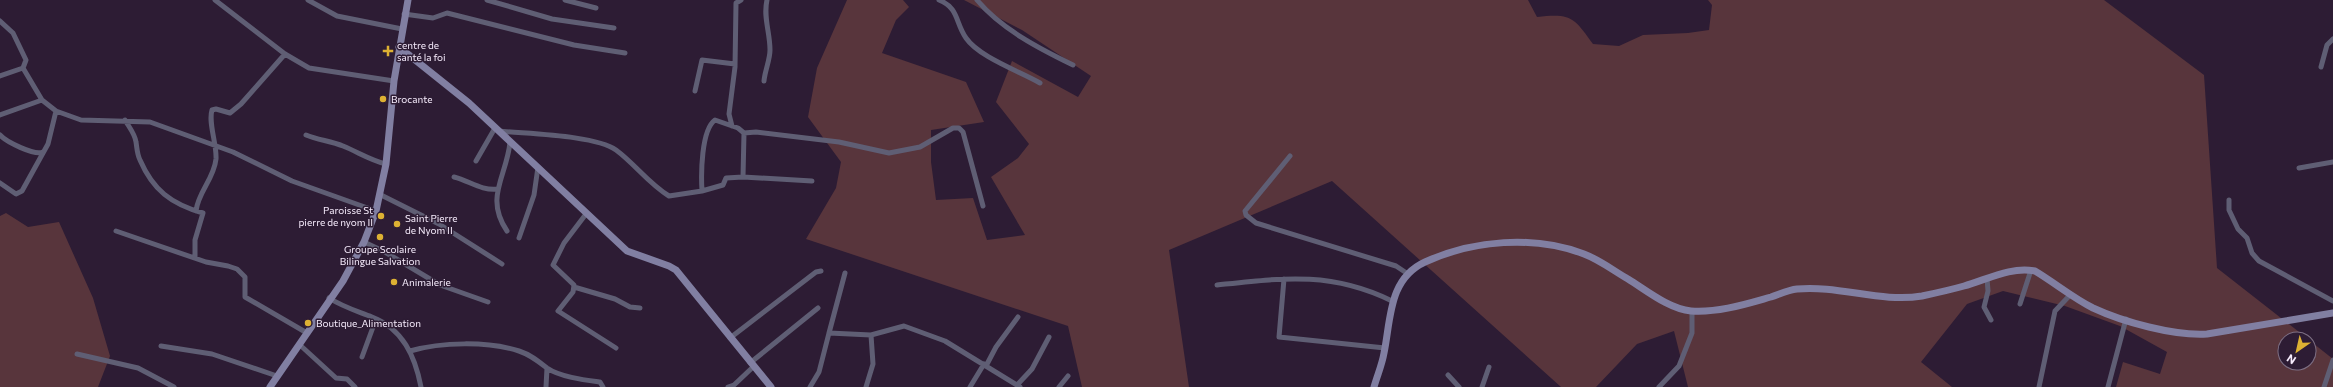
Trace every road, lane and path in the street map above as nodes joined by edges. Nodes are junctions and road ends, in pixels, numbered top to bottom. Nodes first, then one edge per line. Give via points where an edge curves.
1 (215, 0) edge
2 (308, 0) edge
3 (408, 0) edge
4 (487, 0) edge
5 (566, 0) edge
6 (741, 0) edge
7 (760, 0) edge
8 (767, 0) edge
9 (938, 0) edge
10 (977, 0) edge
11 (596, 8) dead end
12 (404, 14) junction
13 (0, 21) edge
14 (614, 28) dead end
15 (402, 29) junction
16 (2333, 39) edge
17 (399, 47) junction
18 (625, 52) dead end
19 (285, 54) junction
20 (735, 64) junction
21 (1073, 65) dead end
22 (2321, 67) dead end
23 (24, 68) junction
24 (0, 76) edge
25 (764, 80) dead end
26 (394, 81) junction
27 (1040, 83) dead end
28 (695, 91) dead end
29 (42, 100) junction
30 (56, 112) junction
31 (0, 115) edge
32 (125, 120) junction
33 (732, 126) junction
34 (497, 130) junction
35 (744, 134) junction
36 (0, 135) edge
37 (306, 135) dead end
38 (510, 142) junction
39 (217, 147) junction
40 (43, 152) junction
41 (1290, 156) dead end
42 (476, 161) dead end
43 (2333, 162) edge
44 (386, 164) junction
45 (538, 167) junction
46 (2298, 168) dead end
47 (454, 177) dead end
48 (742, 177) junction
49 (812, 181) dead end
50 (0, 183) edge
51 (498, 189) junction
52 (702, 192) junction
53 (381, 196) junction
54 (2229, 200) dead end
55 (983, 206) dead end
56 (196, 211) junction
57 (376, 211) junction
58 (586, 214) junction
59 (116, 231) dead end
60 (506, 231) dead end
61 (519, 238) dead end
62 (364, 242) junction
63 (194, 258) junction
64 (502, 264) dead end
65 (2031, 270) junction
66 (821, 271) dead end
67 (845, 273) dead end
68 (1408, 274) junction
69 (1987, 278) junction
70 (1284, 279) junction
71 (1217, 284) dead end
72 (574, 287) junction
73 (2071, 294) junction
74 (329, 298) junction
75 (1392, 301) junction
76 (2333, 301) edge
77 (488, 302) dead end
78 (2020, 304) dead end
79 (640, 308) dead end
80 (818, 308) dead end
81 (1692, 311) junction
82 (2333, 313) edge
83 (1018, 317) dead end
84 (376, 319) junction
85 (2126, 319) junction
86 (1991, 320) dead end
87 (307, 332) junction
88 (829, 333) junction
89 (871, 334) junction
90 (730, 338) junction
91 (1049, 338) dead end
92 (300, 345) junction
93 (161, 346) dead end
94 (616, 348) dead end
95 (1385, 348) junction
96 (410, 350) junction
97 (77, 354) dead end
98 (362, 357) dead end
99 (2333, 360) edge
100 (752, 365) junction
101 (985, 365) junction
102 (1489, 367) dead end
103 (547, 368) junction
104 (1448, 375) dead end
105 (277, 376) junction
106 (1068, 376) dead end
107 (1019, 386) edge
108 (174, 387) edge
109 (270, 387) edge
110 (355, 387) edge
111 (421, 387) edge
112 (546, 387) edge
113 (603, 387) edge
114 (728, 387) edge
115 (771, 387) edge
116 (810, 387) edge
117 (866, 387) edge
118 (970, 387) edge
119 (1060, 387) edge
120 (1374, 387) edge
121 (1459, 387) edge
122 (1482, 387) edge
123 (1659, 387) edge
124 (2039, 387) edge
125 (2108, 387) edge
126 (2324, 387) edge

1 - 19 street
2 - 15 street via 337,16
3 - 12 street
4 - 14 street via 552,19
5 - 11 street
6 - 20 street via 736,3
7 - 8 street
8 - 25 street via 765,25 770,39 770,52
9 - 27 street via 953,8 966,38 977,52
10 - 21 street via 1006,26
12 - 15 street
12 - 18 street via 433,18 447,13 574,44
13 - 23 street via 14,33 26,60
15 - 17 street
16 - 22 street via 2327,45
17 - 26 street
17 - 34 street via 446,84
19 - 26 street via 313,70
19 - 39 street via 230,113 212,110
20 - 28 street via 702,60
20 - 33 street via 728,114
23 - 24 street
23 - 29 street
26 - 44 street
29 - 30 street
29 - 31 street
30 - 32 street via 81,120
30 - 40 street via 48,144
32 - 39 street via 150,122
32 - 56 street via 136,140 139,159 152,181 166,197
33 - 35 street
33 - 52 street via 715,120 710,126 701,162
34 - 38 street
34 - 42 street
34 - 52 street via 598,143 616,150 669,196
35 - 48 street
35 - 55 street via 756,132 839,142 889,153 920,147 953,128 959,128 963,132
36 - 40 street via 6,141 35,153
37 - 44 street via 321,142 343,146 364,158
38 - 45 street
38 - 51 street
39 - 56 street via 213,174
39 - 57 street via 233,152 292,181
40 - 50 street via 20,193 16,194
41 - 68 street via 1245,210 1246,215 1256,223 1396,266
43 - 46 street
44 - 53 street
45 - 58 street
45 - 61 street via 534,194
47 - 51 street via 466,180 479,188
48 - 49 street
48 - 52 street via 726,178 723,185
51 - 60 street via 496,209
53 - 57 street
53 - 64 street via 439,224
54 - 76 street via 2229,210 2238,229 2247,238 2252,253 2259,261
56 - 63 street via 203,213 195,240
57 - 62 street
58 - 72 street via 564,242 553,265
58 - 90 street via 627,252 676,270
59 - 63 street
62 - 74 street via 343,281
62 - 77 street via 440,285
63 - 87 street via 237,270 245,277 245,297
65 - 69 street
65 - 73 street
65 - 78 street
66 - 90 street
67 - 88 street
68 - 75 street via 1399,285
68 - 81 street via 1423,262 1475,245 1549,245 1587,255 1675,306
69 - 81 street via 1920,296 1793,289 1733,307
69 - 86 street via 1988,291 1984,307
70 - 71 street
70 - 75 street via 1338,281 1372,291
70 - 95 street via 1279,337
72 - 79 street via 616,299 630,307
72 - 94 street via 558,313
73 - 85 street via 2092,308
73 - 124 street via 2055,311
74 - 84 street
74 - 87 street
75 - 95 street
80 - 100 street
81 - 123 street via 1692,333 1679,366
82 - 85 street via 2193,335 2163,331
83 - 101 street
84 - 96 street via 397,332
84 - 98 street
85 - 125 street
87 - 92 street
88 - 89 street
88 - 116 street via 819,372
89 - 101 street via 904,326 945,341
89 - 117 street via 873,364
90 - 100 street
91 - 107 street via 1032,369
92 - 105 street
92 - 110 street via 336,378 347,379
93 - 105 street via 212,354
95 - 120 street
96 - 103 street via 438,345 482,345 520,351 540,360
96 - 111 street
97 - 108 street via 138,368
99 - 126 street
100 - 114 street via 734,385
100 - 115 street
101 - 107 street
101 - 118 street
102 - 122 street
103 - 112 street
103 - 113 street via 577,379 600,382
104 - 121 street
105 - 109 street
106 - 119 street

